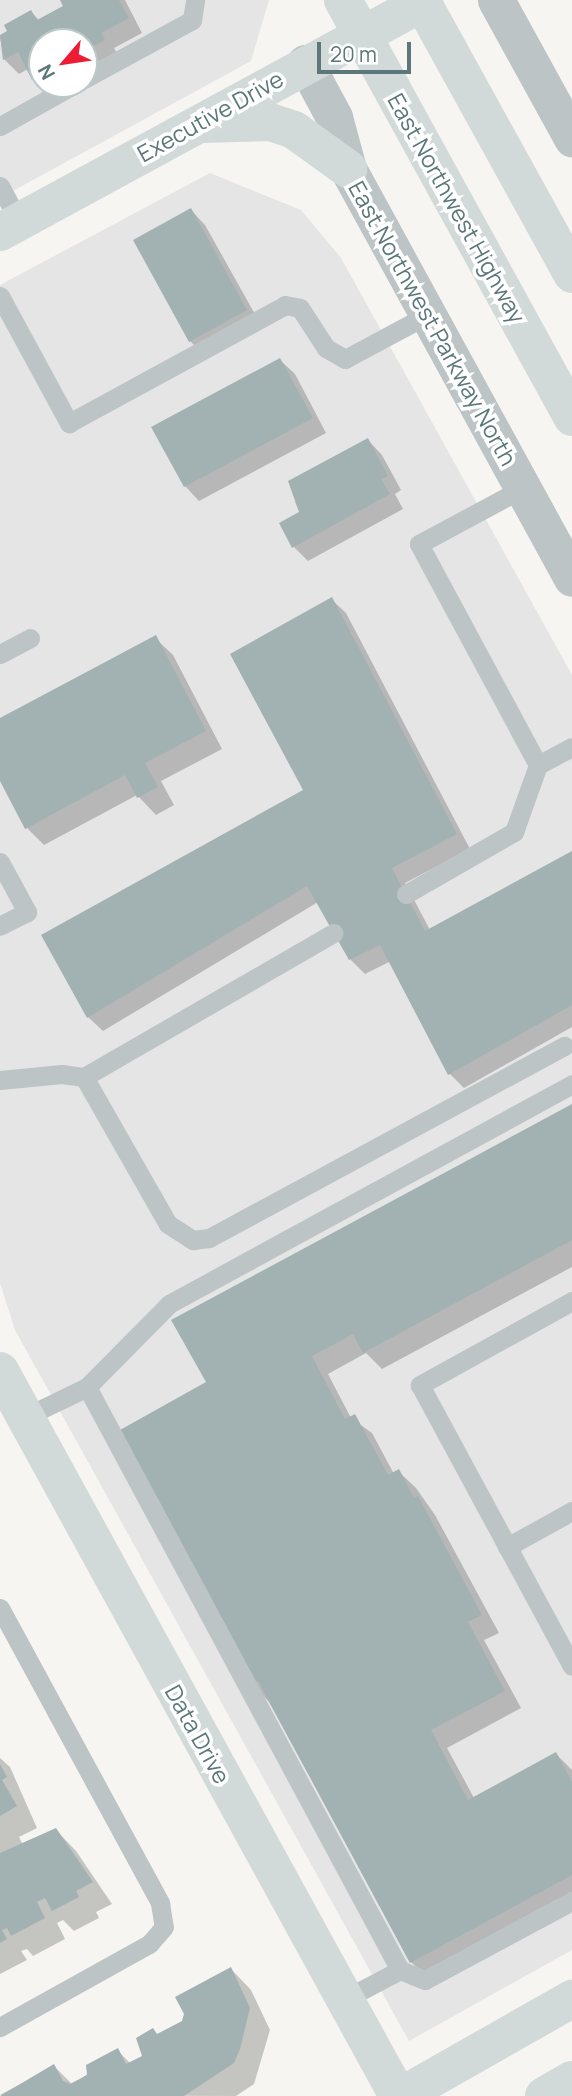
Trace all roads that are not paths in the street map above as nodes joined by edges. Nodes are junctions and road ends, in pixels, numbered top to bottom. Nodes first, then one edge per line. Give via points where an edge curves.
1 (195, 0) edge
2 (343, 0) edge
3 (496, 0) edge
4 (423, 1) edge
5 (361, 34) junction
6 (305, 63) junction
7 (98, 71) edge
8 (50, 98) edge
9 (196, 124) junction
10 (0, 126) edge
11 (572, 138) edge
12 (348, 169) junction
13 (0, 186) edge
14 (10, 227) edge
15 (572, 274) edge
16 (0, 296) edge
17 (429, 314) junction
18 (572, 417) edge
19 (523, 488) junction
20 (572, 578) edge
21 (30, 638) dead end
22 (0, 654) edge
23 (572, 747) edge
24 (538, 765) junction
25 (0, 862) edge
26 (406, 894) dead end
27 (0, 926) edge
28 (334, 933) dead end
29 (564, 1046) dead end
30 (84, 1077) junction
31 (0, 1080) edge
32 (572, 1084) edge
33 (572, 1301) edge
34 (0, 1371) edge
35 (88, 1387) junction
36 (23, 1418) junction
37 (572, 1511) edge
38 (507, 1547) junction
39 (0, 1608) edge
40 (8, 1642) edge
41 (572, 1666) edge
42 (572, 1901) edge
43 (400, 1970) junction
44 (345, 1999) junction
45 (572, 2000) edge
46 (0, 2027) edge
47 (572, 2080) edge
48 (399, 2096) edge
49 (544, 2096) edge

1 - 7 lane via 192,20
2 - 5 street, East Northwest Highway
3 - 11 street
4 - 5 street, Executive Drive
4 - 15 street
5 - 6 street, Executive Drive
5 - 18 street, East Northwest Highway
6 - 9 street, Executive Drive
6 - 12 street, East Northwest Parkway North via 334,117
8 - 10 lane
9 - 12 street via 270,122 294,130
9 - 14 street, Executive Drive
12 - 17 street, East Northwest Parkway North
13 - 14 lane
16 - 17 lane via 69,423 285,305 300,308 326,348 345,359
17 - 19 street, East Northwest Parkway North
19 - 20 street, East Northwest Parkway North
19 - 24 lane via 419,544
21 - 22 lane
23 - 24 lane
24 - 26 lane via 514,832
25 - 27 lane via 27,912
28 - 30 lane
29 - 30 lane via 209,1238 192,1240 168,1224
30 - 31 lane via 62,1074
32 - 35 lane via 169,1304
33 - 38 lane via 420,1385
34 - 36 street, Data Drive
35 - 36 lane
35 - 43 lane
36 - 44 street, Data Drive
37 - 38 lane
38 - 41 lane
39 - 40 lane
40 - 46 lane via 160,1903 164,1927 149,1944
42 - 43 lane via 425,1980
43 - 44 lane
44 - 48 street, Data Drive
45 - 48 street
47 - 49 street

